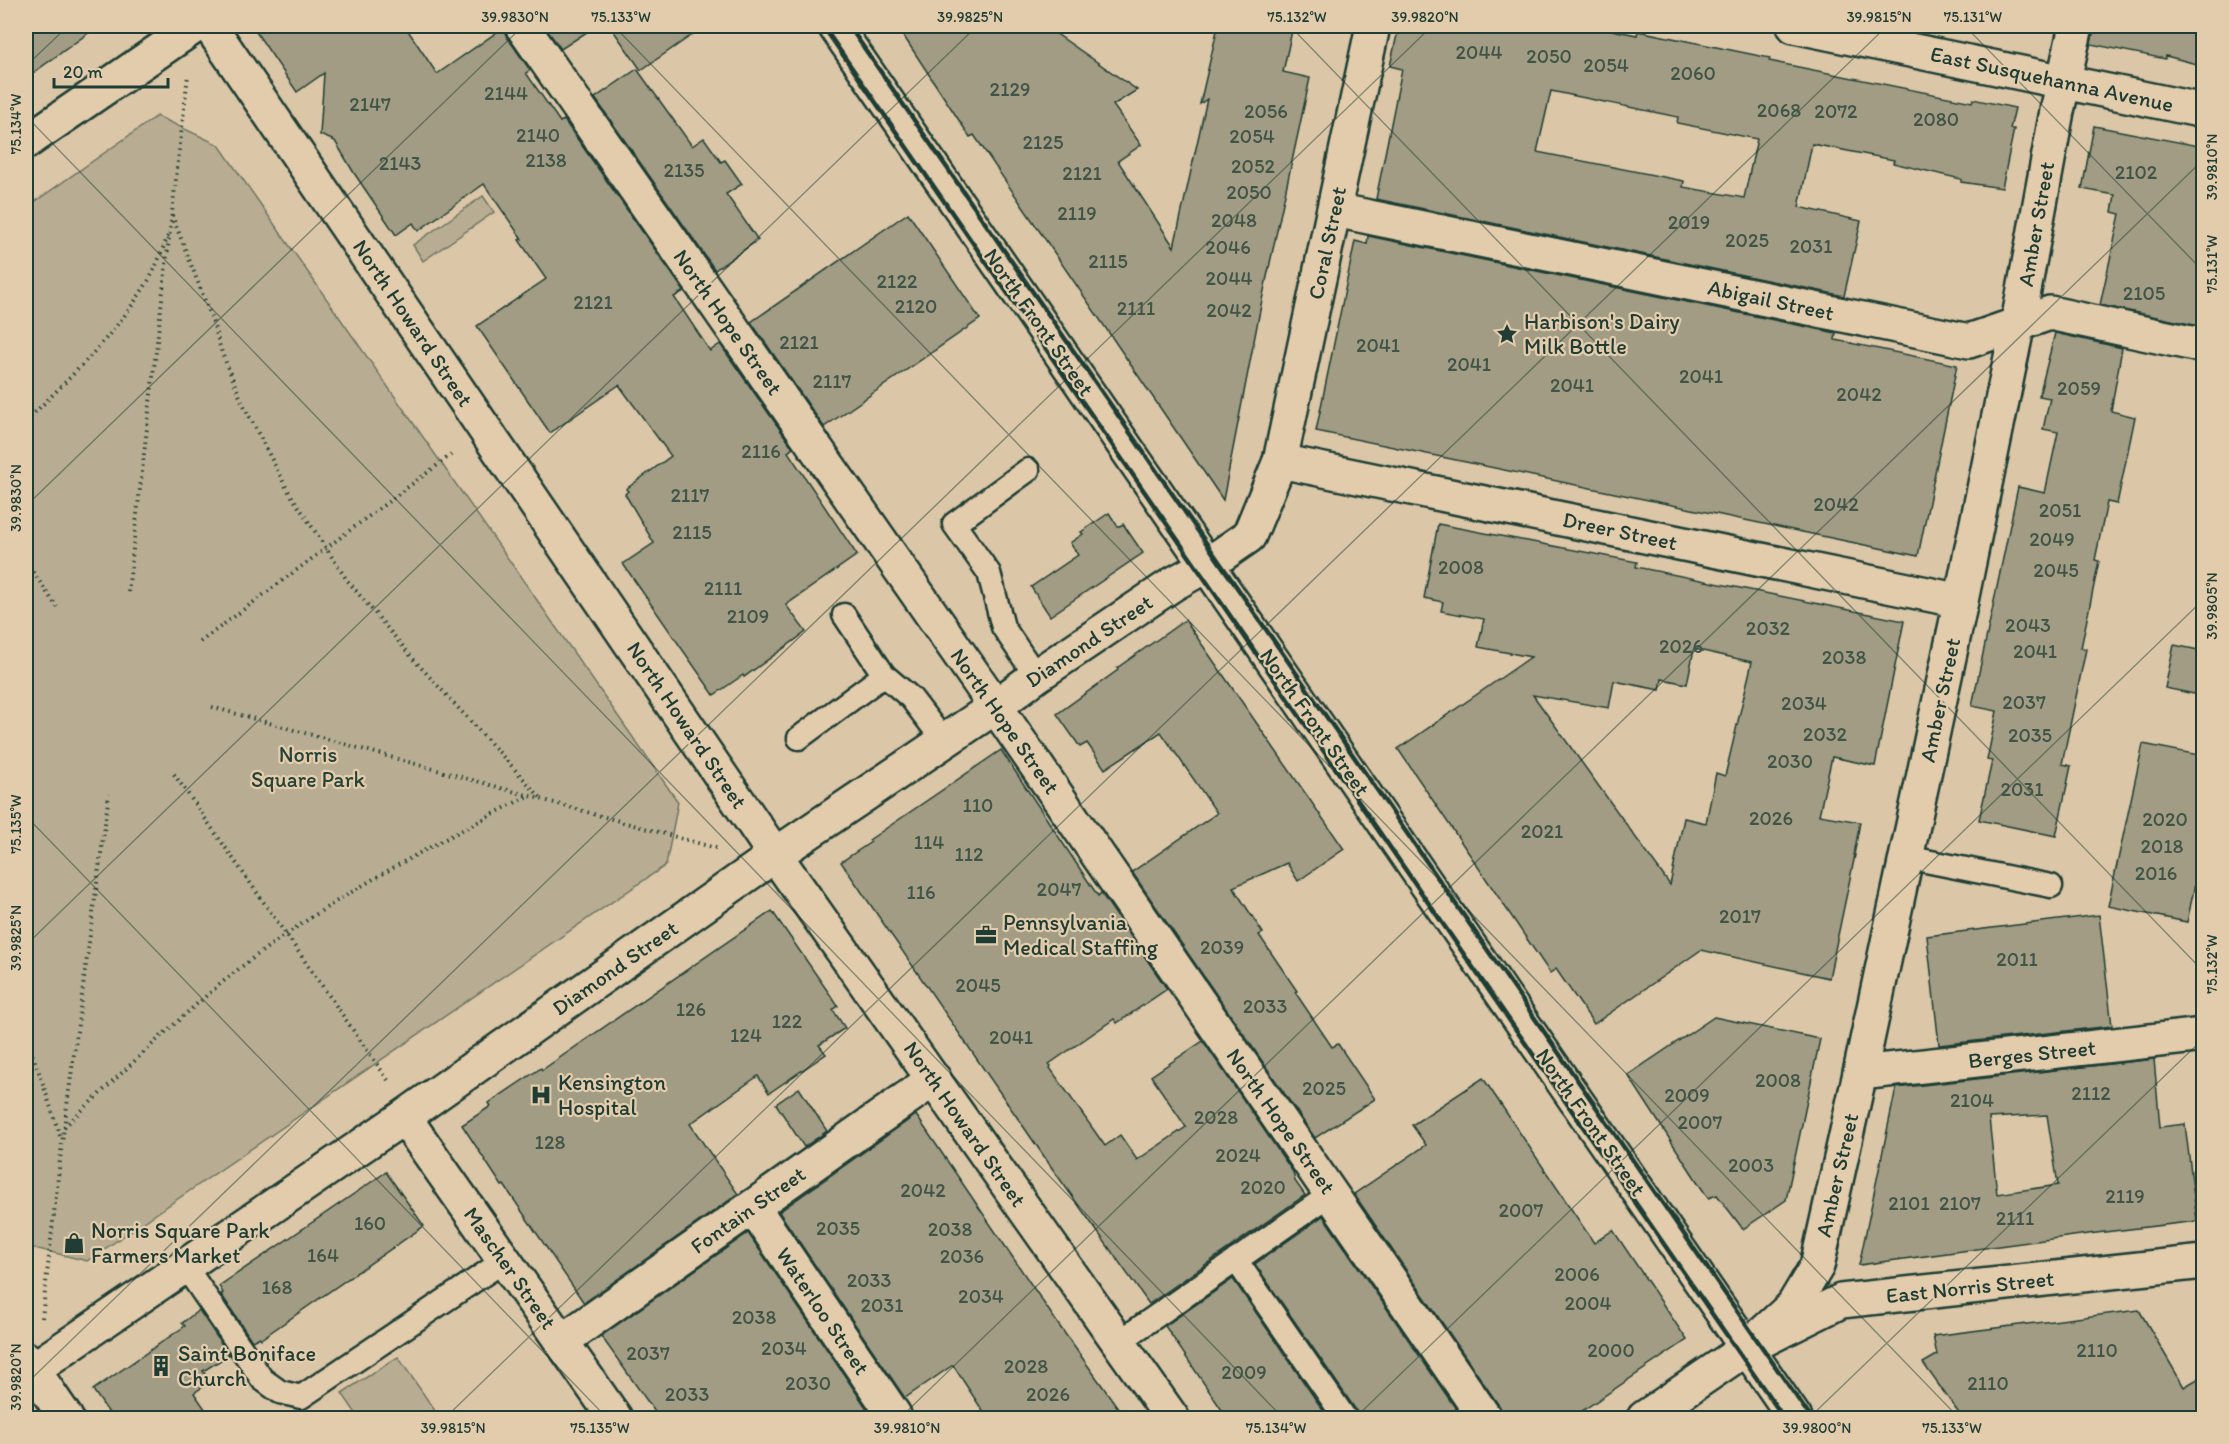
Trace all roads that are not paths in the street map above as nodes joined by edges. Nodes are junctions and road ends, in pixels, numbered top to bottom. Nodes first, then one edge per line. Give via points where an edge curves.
1 (195, 26) edge
2 (210, 26) edge
3 (522, 26) edge
4 (835, 26) edge
5 (1374, 26) edge
6 (1794, 26) edge
7 (2076, 26) edge
8 (2063, 82) junction
9 (2204, 111) edge
10 (26, 142) edge
11 (1335, 210) junction
12 (2018, 323) junction
13 (2204, 346) edge
14 (1280, 461) junction
15 (1028, 470) dead end
16 (1207, 565) junction
17 (1961, 601) junction
18 (844, 615) dead end
19 (884, 675) junction
20 (1036, 676) junction
21 (995, 707) junction
22 (799, 738) dead end
23 (944, 741) junction
24 (775, 855) junction
25 (1906, 857) junction
26 (2051, 886) dead end
27 (2202, 1027) edge
28 (1860, 1073) junction
29 (934, 1080) junction
30 (404, 1118) junction
31 (1331, 1194) junction
32 (753, 1207) junction
33 (505, 1260) junction
34 (1236, 1260) junction
35 (2204, 1262) edge
36 (185, 1266) junction
37 (562, 1341) junction
38 (1119, 1342) junction
39 (1747, 1348) junction
40 (28, 1368) edge
41 (894, 1415) dead end
42 (66, 1419) edge
43 (615, 1419) edge
44 (1172, 1419) edge
45 (1345, 1419) edge
46 (1485, 1419) edge
47 (1644, 1419) edge
48 (1796, 1419) edge

1 - 10 street
2 - 24 street, North Howard Street
3 - 21 street, North Hope Street
4 - 16 street, North Front Street
5 - 11 street, Coral Street
6 - 8 street, East Susquehanna Avenue
7 - 8 street, Amber Street
8 - 9 street, East Susquehanna Avenue
8 - 12 street, Amber Street
11 - 12 street, Abigail Street via 1969,341
11 - 14 street, Coral Street
12 - 13 street, Abigail Street via 2050,313
12 - 17 street, Amber Street
14 - 16 street, Coral Street via 1249,536
14 - 17 street, Dreer Street
15 - 20 lane via 954,524 989,573 1003,627
16 - 20 street, Diamond Street
16 - 39 street, North Front Street
17 - 25 street, Amber Street
18 - 19 lane
19 - 22 lane
19 - 23 lane via 911,698
20 - 21 street, Diamond Street
21 - 23 street, Diamond Street
21 - 31 street, North Hope Street
23 - 24 street, Diamond Street
24 - 29 street, North Howard Street
24 - 30 street, Diamond Street
25 - 26 lane
25 - 28 street, Amber Street
27 - 28 street, Berges Street
28 - 39 street, Amber Street via 1817,1266 1792,1306
29 - 32 street, Fontain Street
29 - 38 street, North Howard Street
30 - 33 street, Mascher Street
30 - 36 street, Diamond Street
31 - 34 lane
31 - 46 street, North Hope Street
32 - 37 street, Fontain Street
32 - 41 street, Waterloo Street
33 - 36 lane via 301,1397 280,1392 262,1379
33 - 37 street, Mascher Street
34 - 38 lane
34 - 45 lane
35 - 39 street, East Norris Street via 1840,1301
36 - 40 street, Diamond Street
37 - 43 street, Mascher Street
38 - 44 street, North Howard Street
39 - 47 street
39 - 48 street, North Front Street
40 - 42 street

